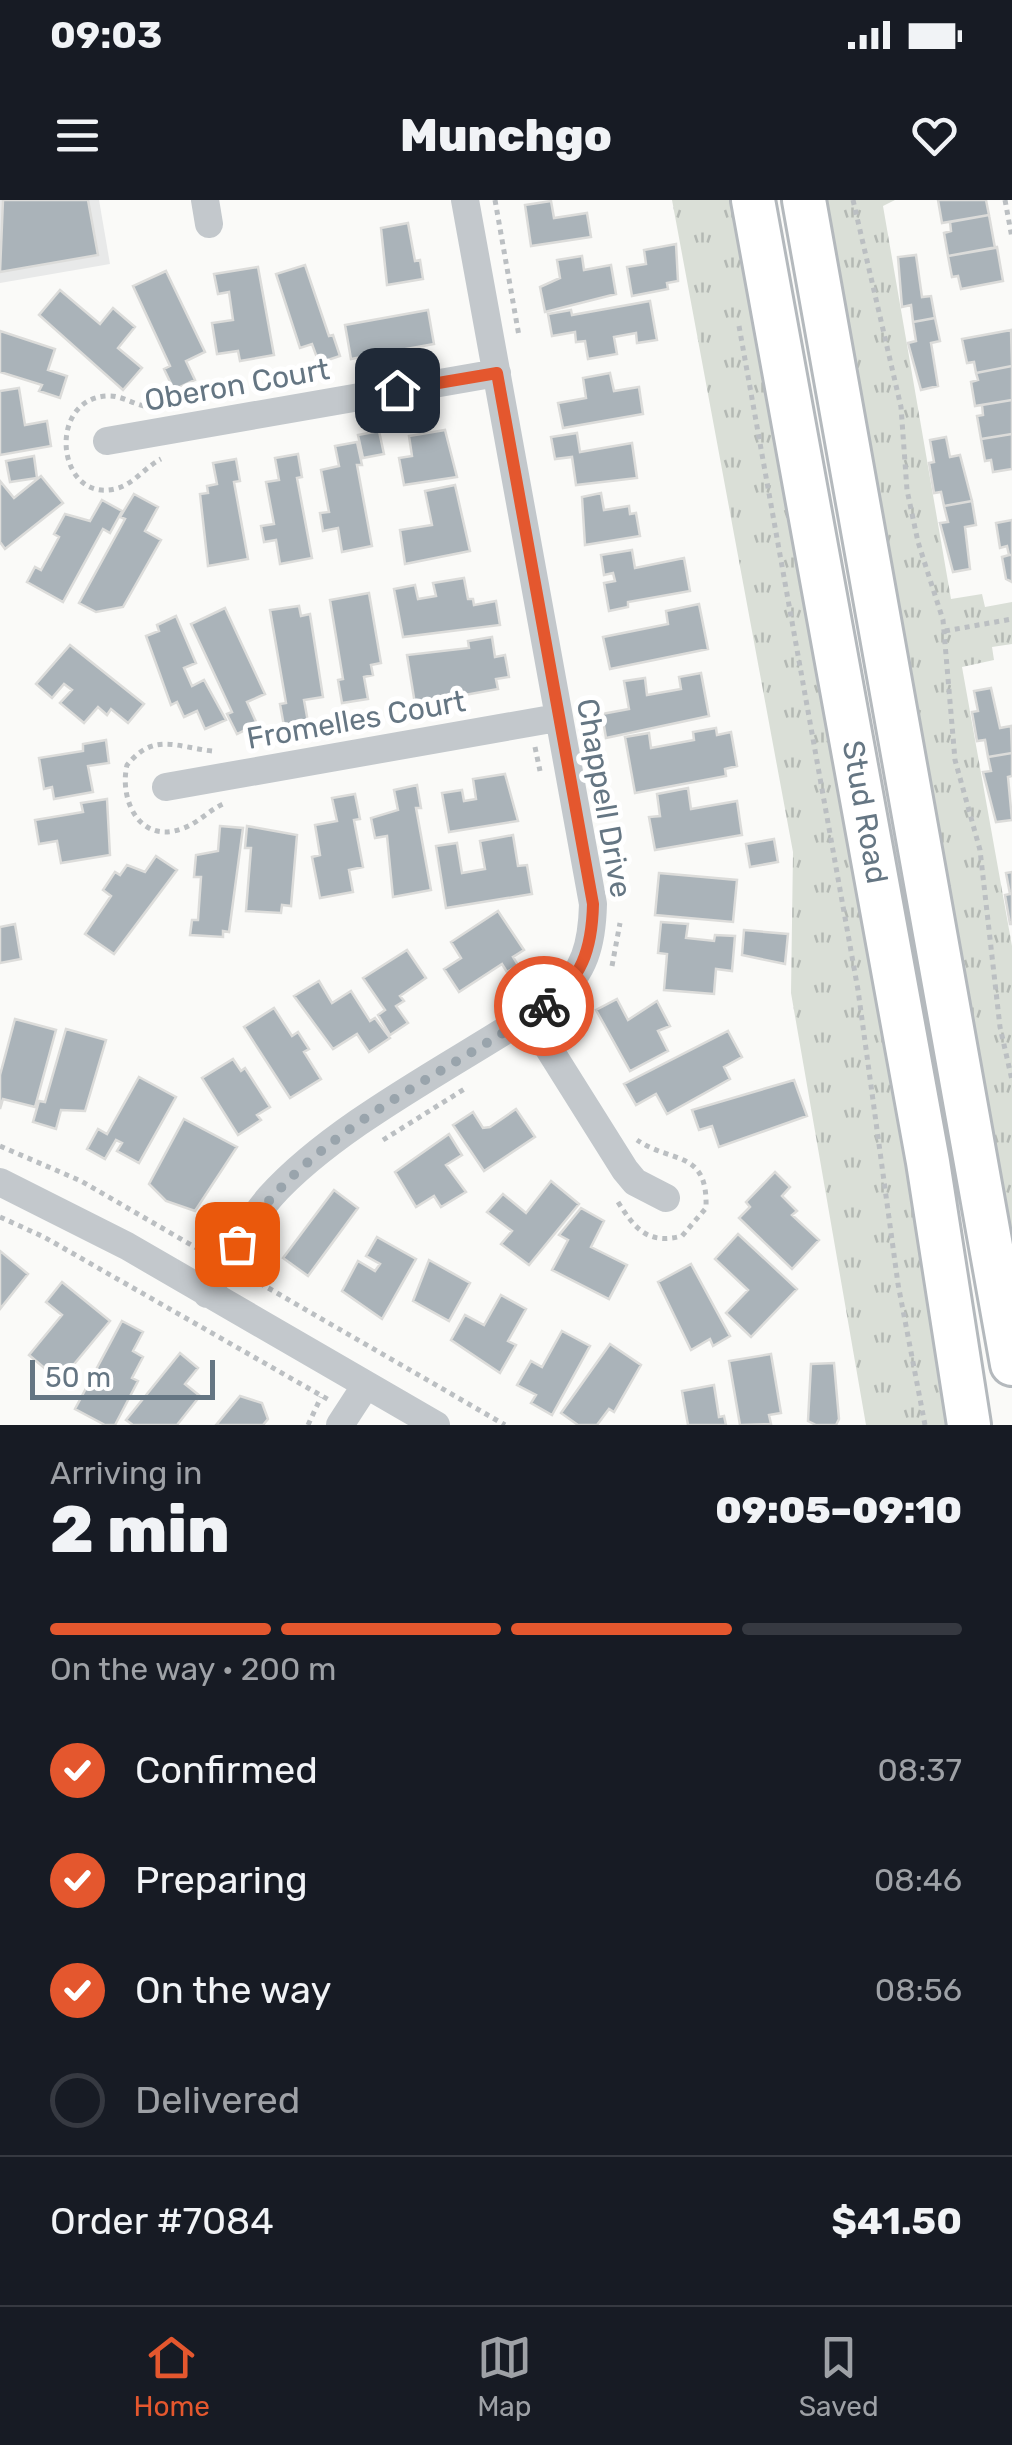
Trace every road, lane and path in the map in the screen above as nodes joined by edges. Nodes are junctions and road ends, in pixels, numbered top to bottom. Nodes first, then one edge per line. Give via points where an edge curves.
1 (465, 200) edge
2 (753, 200) edge
3 (804, 200) edge
4 (853, 200) edge
5 (1005, 200) edge
6 (857, 226) junction
7 (845, 228) dead end
8 (1012, 238) edge
9 (738, 321) dead end
10 (497, 373) junction
11 (107, 440) dead end
12 (1012, 619) edge
13 (945, 631) junction
14 (557, 718) junction
15 (533, 738) dead end
16 (542, 784) dead end
17 (166, 787) dead end
18 (529, 1017) junction
19 (1012, 1080) edge
20 (472, 1084) dead end
21 (377, 1144) dead end
22 (0, 1146) edge
23 (0, 1182) edge
24 (666, 1198) dead end
25 (984, 1210) junction
26 (0, 1217) edge
27 (219, 1220) dead end
28 (266, 1249) dead end
29 (1012, 1268) edge
30 (243, 1278) dead end
31 (252, 1278) junction
32 (207, 1294) junction
33 (1012, 1364) edge
34 (366, 1385) junction
35 (321, 1397) junction
36 (335, 1412) edge
37 (959, 1414) edge
38 (308, 1425) edge
39 (436, 1425) edge
40 (505, 1425) edge
41 (925, 1425) edge

1 - 10 street, Chappell Drive
2 - 37 highway, Stud Road via 921,1125
3 - 25 highway, Stud Road
4 - 6 path
5 - 8 path
6 - 7 path
6 - 13 path via 901,407 918,542
9 - 41 path via 858,990 898,1284
10 - 11 street, Oberon Court
10 - 14 street, Chappell Drive
12 - 13 path
13 - 19 path via 956,760 980,850
14 - 17 street, Fromelles Court
14 - 18 street, Chappell Drive via 592,926 572,984
15 - 16 path
18 - 24 street via 624,1170
18 - 32 street, Chappell Drive via 306,1163 251,1221
20 - 21 path
22 - 27 path via 41,1161 200,1251
23 - 32 street
25 - 29 street
25 - 33 highway, Stud Road
26 - 35 path
28 - 31 path
30 - 31 path
31 - 40 path
32 - 34 street
34 - 36 street
34 - 39 street
35 - 36 path
35 - 38 path

